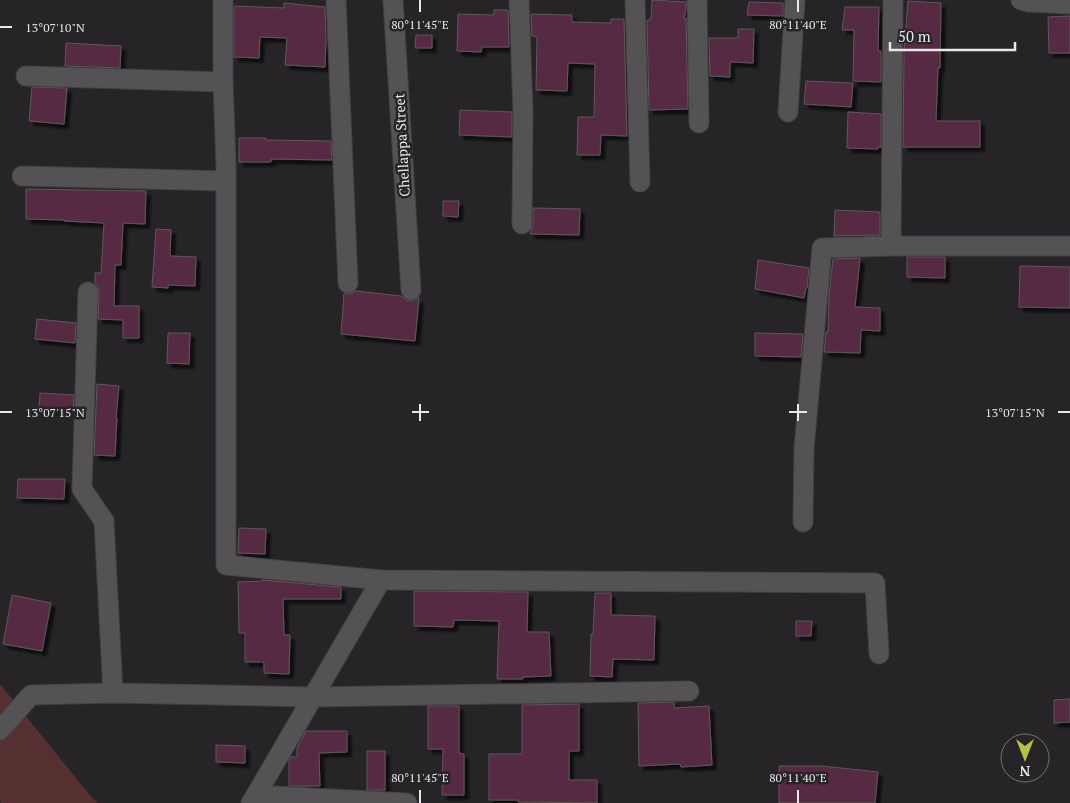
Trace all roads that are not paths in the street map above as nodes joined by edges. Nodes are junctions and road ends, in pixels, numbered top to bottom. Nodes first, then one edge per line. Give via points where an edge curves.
1 (223, 0) edge
2 (336, 0) edge
3 (385, 0) edge
4 (393, 0) edge
5 (407, 0) edge
6 (519, 0) edge
7 (635, 0) edge
8 (697, 0) edge
9 (795, 0) edge
10 (893, 0) edge
11 (1026, 1) edge
12 (1070, 4) edge
13 (26, 76) dead end
14 (223, 82) junction
15 (788, 112) dead end
16 (699, 123) dead end
17 (22, 176) dead end
18 (226, 182) junction
19 (640, 182) dead end
20 (522, 224) dead end
21 (891, 246) junction
22 (1070, 246) edge
23 (348, 284) dead end
24 (410, 290) dead end
25 (88, 292) dead end
26 (802, 522) dead end
27 (381, 580) junction
28 (879, 654) dead end
29 (689, 691) dead end
30 (113, 693) junction
31 (313, 697) junction
32 (0, 730) edge
33 (254, 799) edge
34 (406, 803) edge

1 - 14 street
2 - 23 street
3 - 4 street
4 - 5 street
4 - 24 street, Chellappa Street
6 - 20 street via 523,111
7 - 19 street
8 - 16 street
9 - 15 street
10 - 21 street
11 - 12 street
13 - 14 street
14 - 18 street
17 - 18 street
18 - 27 street via 226,565
21 - 22 street
21 - 26 street via 822,248 804,449
25 - 30 street via 82,489 104,521
27 - 28 street via 875,583
27 - 31 street
29 - 31 street
30 - 31 street
30 - 32 street via 31,695
31 - 33 street
33 - 34 street

